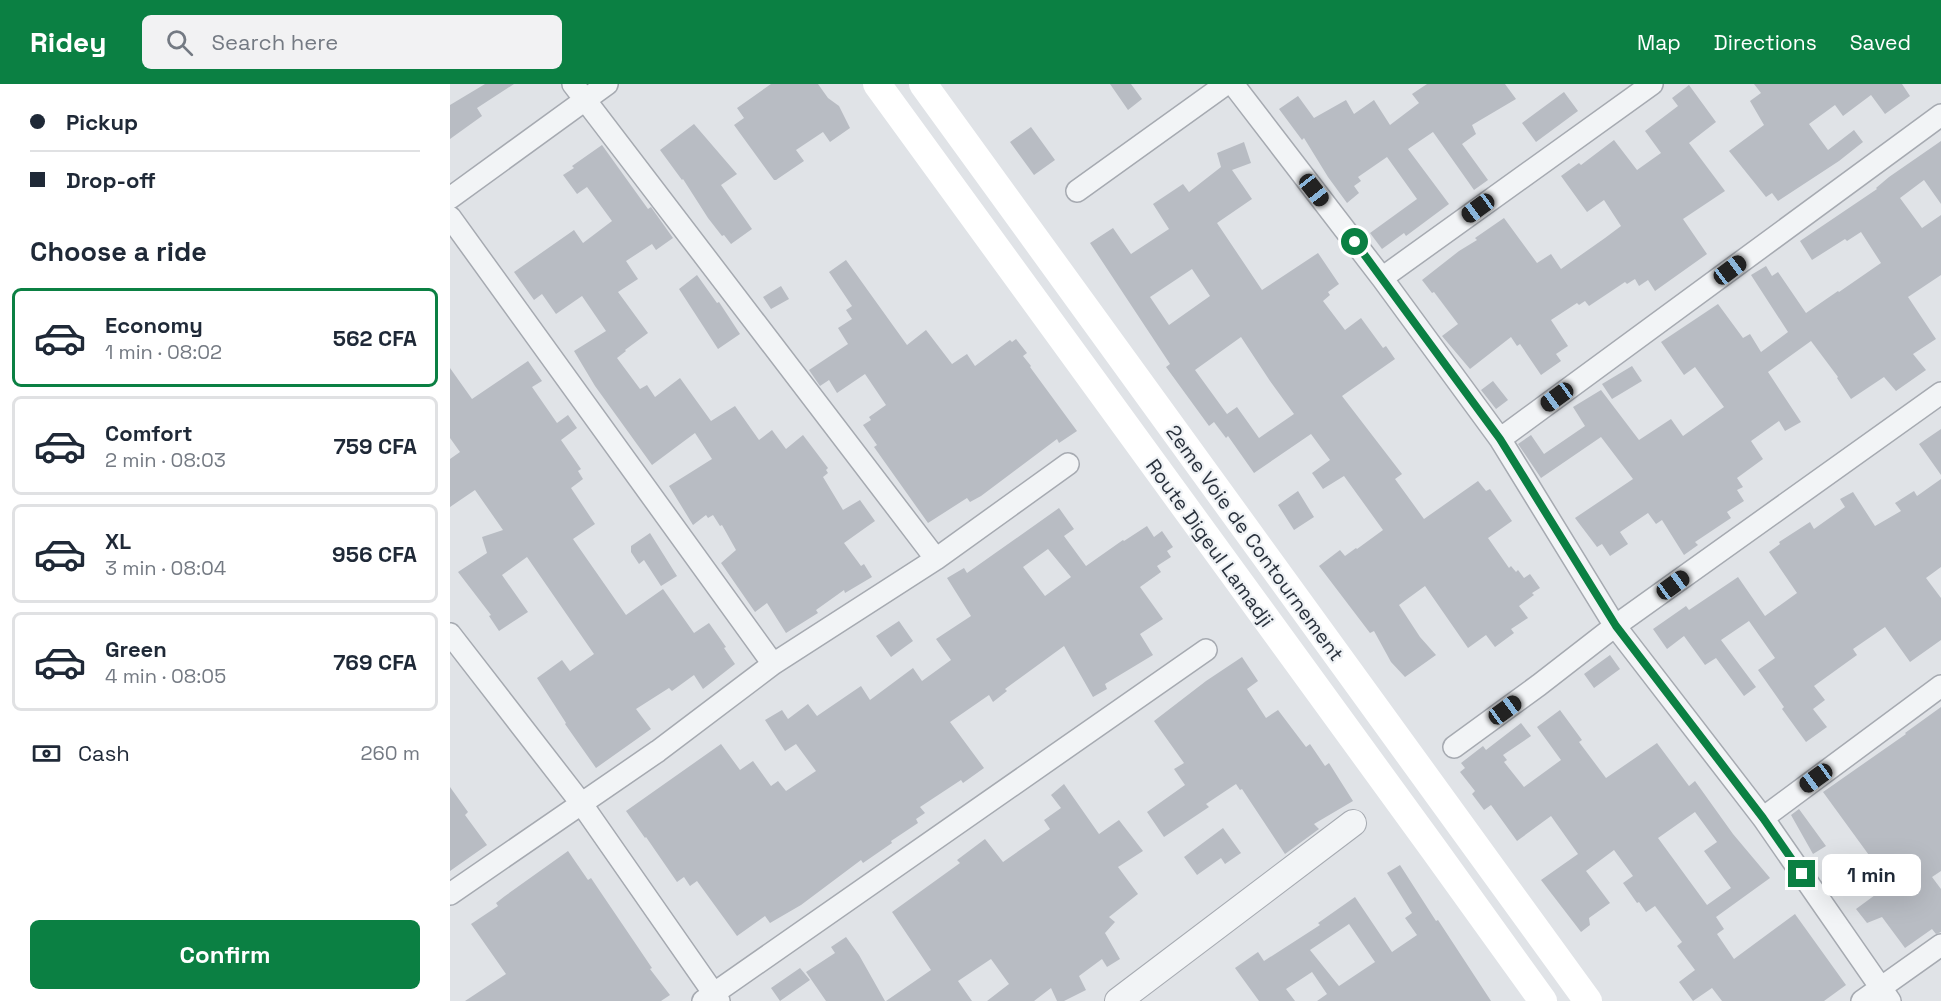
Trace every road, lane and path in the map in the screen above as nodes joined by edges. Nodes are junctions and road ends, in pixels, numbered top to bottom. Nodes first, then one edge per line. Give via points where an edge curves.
1 (607, 84) edge
2 (877, 84) edge
3 (923, 84) edge
4 (1226, 84) edge
5 (1233, 84) edge
6 (1652, 84) edge
7 (579, 92) edge
8 (1941, 115) edge
9 (1077, 191) dead end
10 (450, 198) edge
11 (450, 218) edge
12 (1382, 278) junction
13 (1941, 393) edge
14 (1500, 439) junction
15 (1068, 464) dead end
16 (936, 559) junction
17 (1616, 626) junction
18 (450, 634) edge
19 (1206, 650) dead end
20 (773, 664) junction
21 (1941, 686) edge
22 (1454, 747) dead end
23 (581, 803) junction
24 (1763, 818) junction
25 (1353, 823) dead end
26 (450, 894) edge
27 (1941, 945) edge
28 (1885, 995) edge
29 (712, 998) edge
30 (1118, 1001) edge
31 (1543, 1001) edge
32 (1588, 1001) edge
33 (1862, 1001) edge

1 - 7 street
2 - 31 main road, Route Digeul Lamadji
3 - 32 main road, 2eme Voie de Contournement
4 - 9 street
5 - 12 street
6 - 12 street
7 - 10 street
7 - 16 street
8 - 14 street
11 - 20 street
12 - 14 street
13 - 17 street
14 - 17 street
15 - 16 street
16 - 20 street
17 - 22 street
17 - 24 street
18 - 23 street
19 - 29 street
20 - 23 street via 658,752
21 - 24 street
23 - 26 street
23 - 29 street
24 - 28 street
25 - 30 street
27 - 28 street
28 - 33 street

